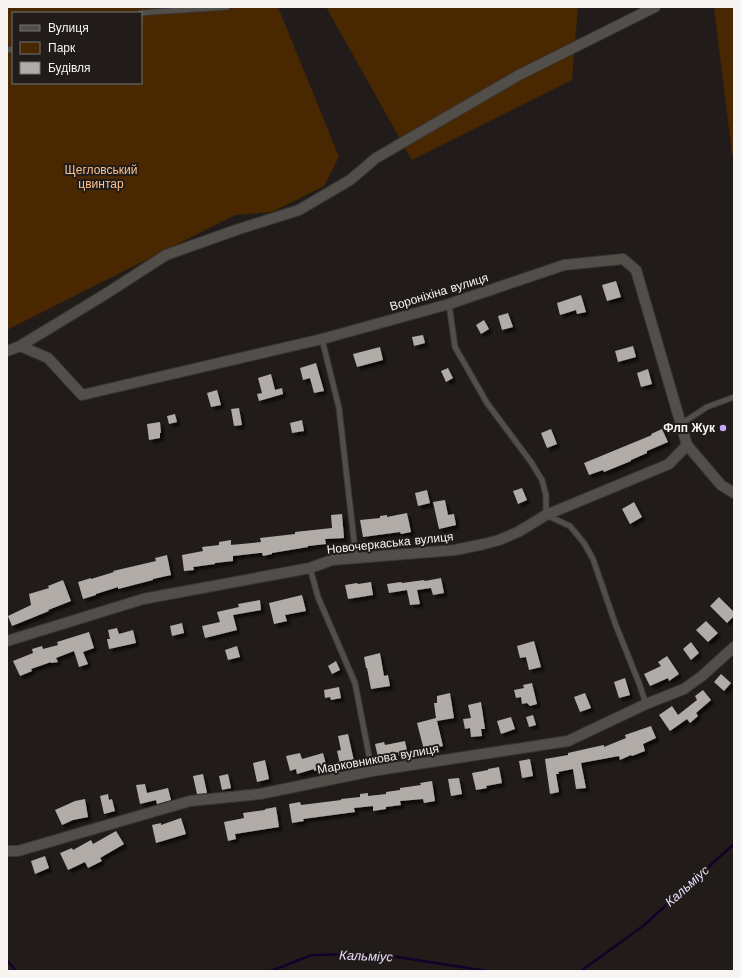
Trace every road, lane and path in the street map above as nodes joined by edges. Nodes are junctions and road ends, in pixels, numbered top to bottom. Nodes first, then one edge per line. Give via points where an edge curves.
1 (227, 7) edge
2 (655, 7) edge
3 (142, 14) edge
4 (449, 304) junction
5 (322, 339) junction
6 (20, 346) junction
7 (7, 351) edge
8 (734, 398) edge
9 (681, 424) junction
10 (687, 444) junction
11 (734, 493) edge
12 (546, 515) junction
13 (356, 558) junction
14 (310, 568) junction
15 (7, 641) edge
16 (734, 647) edge
17 (646, 704) junction
18 (372, 771) junction
19 (7, 851) edge

1 - 3 lane
2 - 6 street via 519,74 376,158 350,180 299,210 166,255
4 - 5 street, Вороніхіна вулиця
4 - 9 street, Вороніхіна вулиця via 564,265 623,259 636,270
4 - 12 lane via 454,347 487,402 542,480 546,495
5 - 6 street, Вороніхіна вулиця via 82,395 48,358
5 - 13 lane via 339,408
6 - 7 street
8 - 9 lane via 707,407
9 - 10 street, Вороніхіна вулиця
10 - 11 street, Вороніхіна вулиця via 721,485
10 - 12 street, Новочеркаська вулиця via 669,464
12 - 13 street, Новочеркаська вулиця via 518,532 484,544 455,550
12 - 17 lane via 570,526 593,559
13 - 14 street, Новочеркаська вулиця via 332,560
14 - 15 street, Новочеркаська вулиця via 143,599
14 - 18 lane via 318,597 355,683
16 - 17 street, Марковникова вулиця via 684,689
17 - 18 street, Марковникова вулиця via 568,741
18 - 19 street, Марковникова вулиця via 260,794 190,801 18,851

